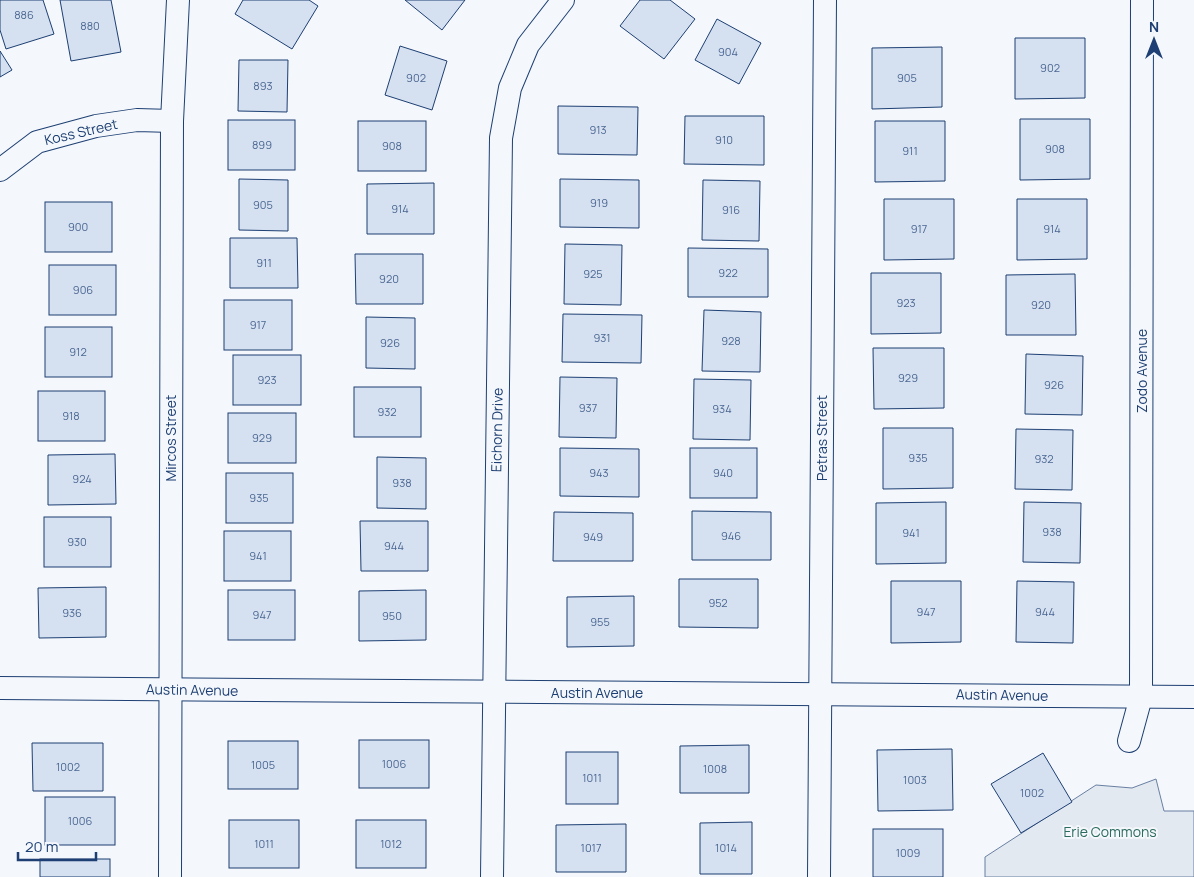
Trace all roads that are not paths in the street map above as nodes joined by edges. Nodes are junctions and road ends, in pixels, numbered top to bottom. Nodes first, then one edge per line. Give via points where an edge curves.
1 (178, 0) edge
2 (563, 0) edge
3 (825, 0) edge
4 (1142, 0) edge
5 (172, 121) junction
6 (0, 170) edge
7 (0, 688) edge
8 (170, 690) junction
9 (493, 693) junction
10 (820, 693) junction
11 (1141, 697) junction
12 (1194, 697) edge
13 (1129, 741) dead end
14 (170, 877) edge
15 (492, 877) edge
16 (818, 877) edge

1 - 5 street, Mircos Street
2 - 9 street, Eichorn Drive via 528,45 510,88 501,138
3 - 10 street, Petras Street
4 - 11 street, Zodo Avenue
5 - 6 street, Koss Street via 137,120 96,126 37,142
5 - 8 street, Mircos Street
7 - 8 street, Austin Avenue
8 - 9 street, Austin Avenue
8 - 14 street, Mircos Street
9 - 10 street, Austin Avenue
9 - 15 street, Eichorn Drive
10 - 11 street, Austin Avenue
10 - 16 street, Petras Street
11 - 12 street, Austin Avenue
11 - 13 street, Zodo Avenue

